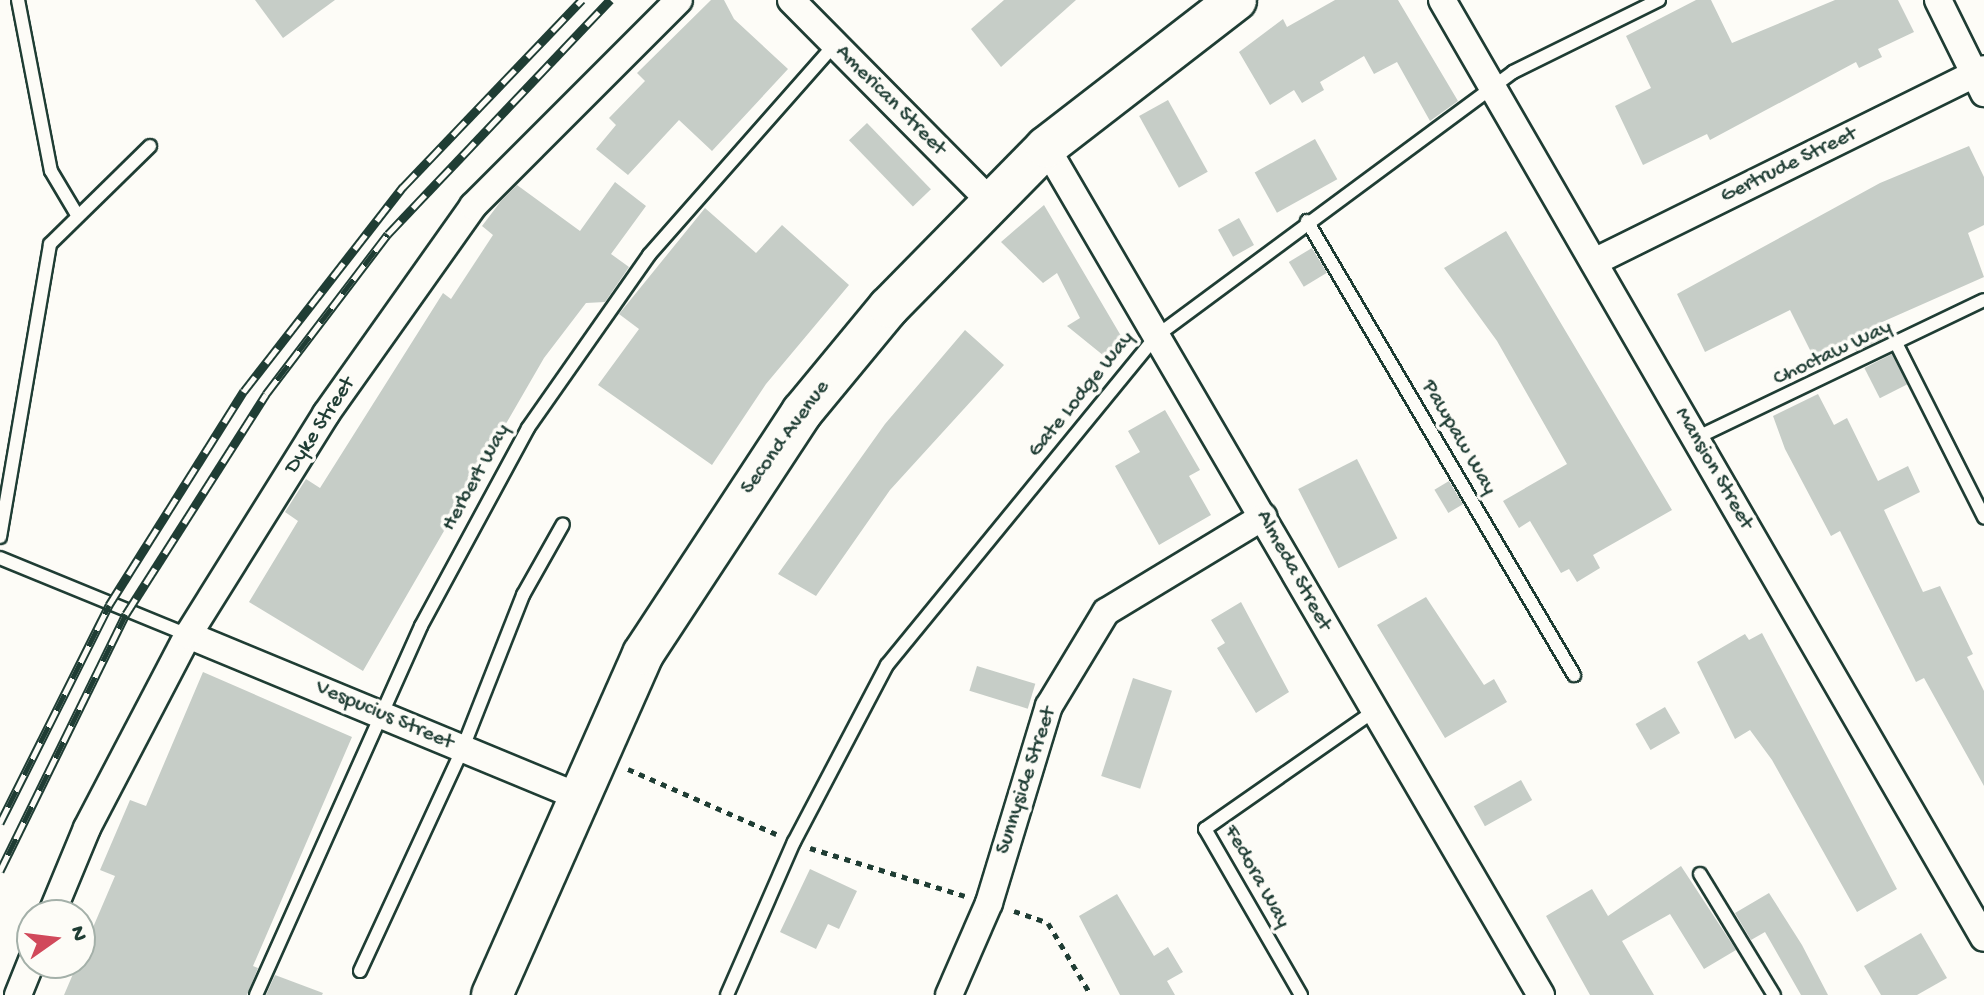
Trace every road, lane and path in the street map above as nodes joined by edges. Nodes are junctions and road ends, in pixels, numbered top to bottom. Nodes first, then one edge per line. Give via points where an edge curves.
1 (18, 0) edge
2 (679, 0) edge
3 (791, 0) edge
4 (1236, 0) edge
5 (1442, 0) edge
6 (1659, 0) edge
7 (1938, 0) edge
8 (834, 45) junction
9 (1981, 79) edge
10 (1493, 90) junction
11 (150, 146) dead end
12 (1046, 147) junction
13 (990, 201) junction
14 (76, 213) junction
15 (1307, 221) junction
16 (1594, 262) junction
17 (1984, 300) edge
18 (1155, 337) junction
19 (1898, 347) junction
20 (1696, 438) junction
21 (1263, 517) junction
22 (1984, 517) edge
23 (563, 524) dead end
24 (0, 537) edge
25 (0, 558) edge
26 (188, 635) junction
27 (1574, 675) dead end
28 (1371, 713) junction
29 (385, 714) junction
30 (462, 750) junction
31 (623, 767) dead end
32 (579, 797) junction
33 (786, 839) dead end
34 (802, 845) dead end
35 (1700, 874) dead end
36 (974, 898) dead end
37 (58, 899) edge
38 (1002, 907) dead end
39 (1984, 938) edge
40 (360, 971) dead end
41 (256, 995) edge
42 (492, 995) edge
43 (727, 995) edge
44 (949, 995) edge
45 (1091, 995) edge
46 (1301, 995) edge
47 (1541, 995) edge
48 (1774, 995) edge

1 - 14 lane via 51,171
2 - 26 street, Dyke Street via 473,206 326,414
3 - 8 street, American Street
4 - 12 main road, Second Avenue
5 - 10 street, Mansion Street
6 - 10 lane, Gate Lodge Way via 1513,72
7 - 9 street
8 - 13 street, American Street
8 - 29 lane, Herbert Way via 737,151 585,339 472,525
9 - 16 street, Gertrude Street
10 - 15 lane, Gate Lodge Way
10 - 16 street, Mansion Street
11 - 14 lane
12 - 13 main road, Second Avenue
12 - 18 street, Almeda Street
13 - 32 main road, Second Avenue via 845,358 759,472 643,654
14 - 24 lane via 50,244
15 - 18 lane, Gate Lodge Way
15 - 27 lane, Pawpaw Way
16 - 20 street, Mansion Street
17 - 19 lane, Choctaw Way
18 - 21 street, Almeda Street
18 - 43 lane, Gate Lodge Way via 887,665 794,842
19 - 20 lane, Choctaw Way
19 - 22 lane
20 - 39 street, Mansion Street
21 - 28 street, Almeda Street
21 - 44 street, Sunnyside Street via 1106,612 1049,706 989,903
23 - 30 lane via 523,595
25 - 26 lane
26 - 29 street, Vespucius Street
26 - 37 street, Dyke Street via 87,828
28 - 46 lane, Fedora Way via 1205,829
28 - 47 street, Almeda Street
29 - 30 street, Vespucius Street
29 - 41 lane, Herbert Way
30 - 32 street, Vespucius Street
30 - 40 lane
31 - 33 path
32 - 42 main road, Second Avenue
34 - 36 path
35 - 48 lane
38 - 45 path via 1048,923

